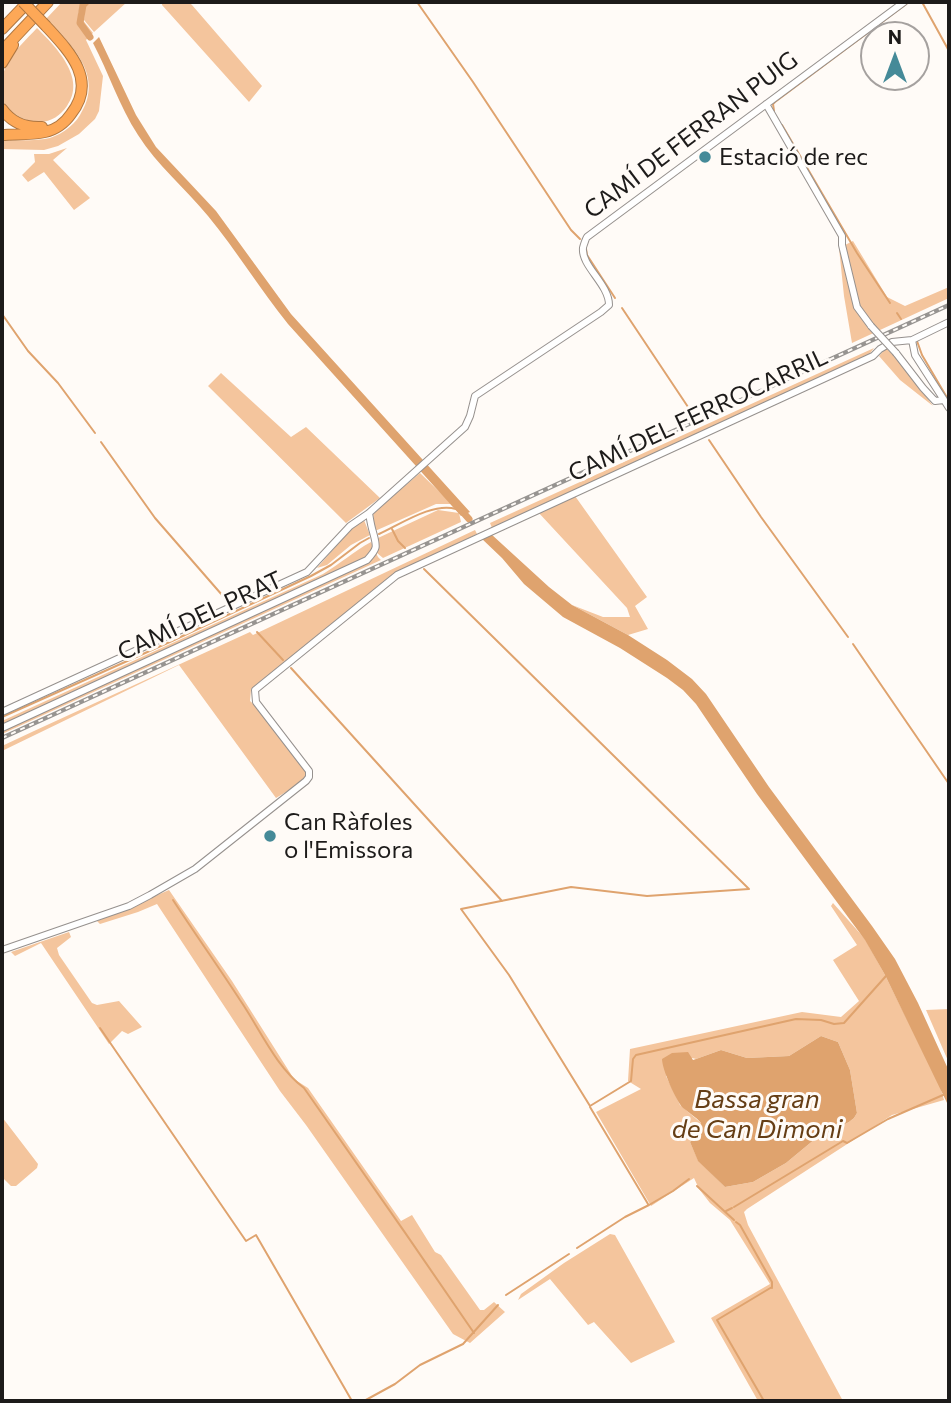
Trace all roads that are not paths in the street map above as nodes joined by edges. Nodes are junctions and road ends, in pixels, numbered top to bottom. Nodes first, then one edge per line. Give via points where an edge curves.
1 (25, 2) edge
2 (48, 2) edge
3 (904, 2) edge
4 (26, 26) junction
5 (2, 29) edge
6 (2, 51) edge
7 (2, 63) edge
8 (766, 104) junction
9 (2, 109) edge
10 (68, 118) junction
11 (2, 135) edge
12 (949, 321) edge
13 (912, 340) junction
14 (944, 400) junction
15 (949, 408) edge
16 (369, 513) junction
17 (2, 712) edge
18 (2, 727) edge
19 (2, 950) edge

1 - 5 highway
1 - 10 highway, bridge via 71,55 80,74 81,94
2 - 4 highway
3 - 8 street, CAMÍ DE FERRAN PUIG
4 - 6 highway
4 - 7 highway
8 - 14 street, bridge via 842,236 857,307 935,401
8 - 16 street, CAMÍ DE FERRAN PUIG via 587,237 584,256 609,296 609,305 475,396 465,427
9 - 10 highway via 27,127 46,127
10 - 11 highway via 46,132
12 - 13 street, CAMÍ DEL FERROCARRIL
13 - 14 street via 915,355
13 - 19 street, CAMÍ DEL FERROCARRIL via 892,342 873,356 397,575 254,690 256,702 310,777 195,869 129,906
14 - 15 street
16 - 17 street, CAMÍ DE FERRAN PUIG via 350,526 307,572
16 - 18 street, CAMÍ DEL PRAT via 377,542 367,560

